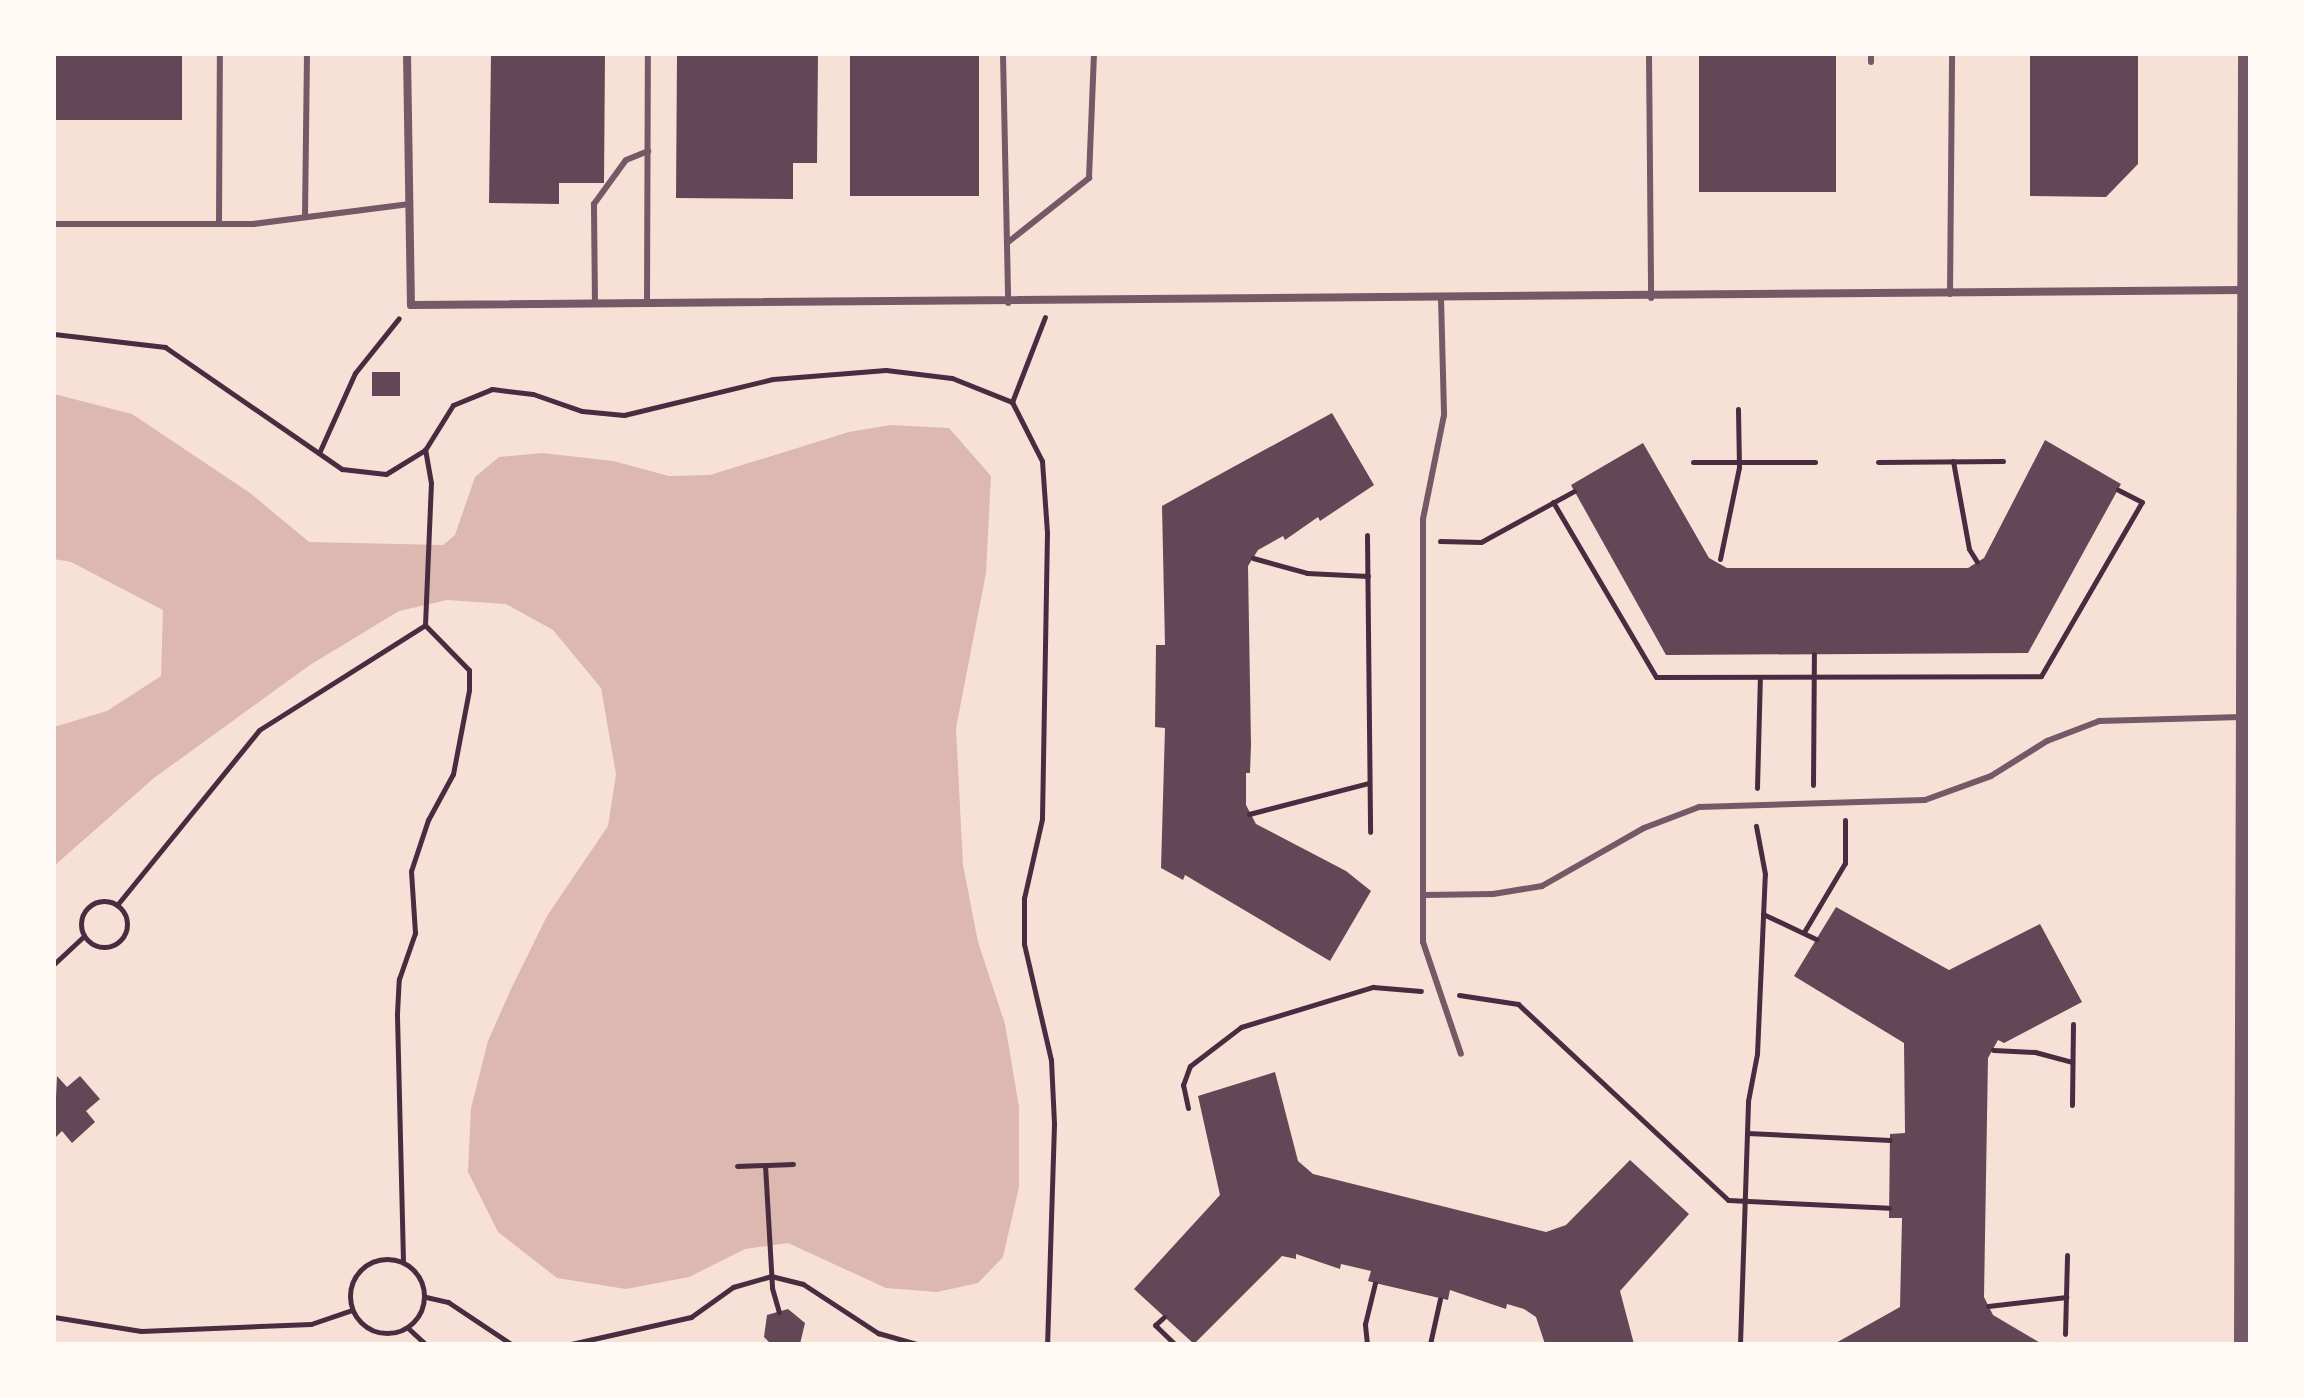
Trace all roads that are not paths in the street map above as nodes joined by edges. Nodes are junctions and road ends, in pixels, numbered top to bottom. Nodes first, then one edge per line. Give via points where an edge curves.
1 (220, 54) edge
2 (307, 54) edge
3 (407, 54) edge
4 (648, 54) edge
5 (1003, 54) edge
6 (1094, 54) edge
7 (1649, 54) edge
8 (1952, 54) edge
9 (2245, 54) edge
10 (648, 151) junction
11 (410, 204) junction
12 (305, 217) junction
13 (2247, 221) edge
14 (54, 224) edge
15 (219, 224) junction
16 (1007, 243) junction
17 (2244, 290) junction
18 (1950, 296) junction
19 (1441, 298) junction
20 (1651, 298) junction
21 (1008, 303) junction
22 (595, 304) junction
23 (647, 304) junction
24 (2246, 658) edge
25 (2241, 717) junction
26 (1424, 895) junction
27 (1461, 1054) dead end
28 (2245, 1183) edge
29 (2241, 1344) edge

1 - 15 lane
2 - 12 lane
3 - 11 street
4 - 10 lane
5 - 16 lane
6 - 16 lane via 1089,178
7 - 20 lane
8 - 18 lane
9 - 13 street
10 - 22 lane via 626,160 594,204
10 - 23 lane
11 - 12 lane
11 - 22 street via 411,305
12 - 15 lane
13 - 17 street
14 - 15 lane
16 - 21 lane
17 - 18 street
17 - 24 street
18 - 20 street
19 - 20 street
19 - 21 street
19 - 26 lane via 1444,415 1425,500 1423,540
21 - 23 street
22 - 23 street
24 - 25 street
25 - 26 lane via 2099,721 2070,729 1956,792 1925,800 1699,807 1671,816 1542,886 1493,894
25 - 28 street
26 - 27 lane via 1426,958
28 - 29 street

